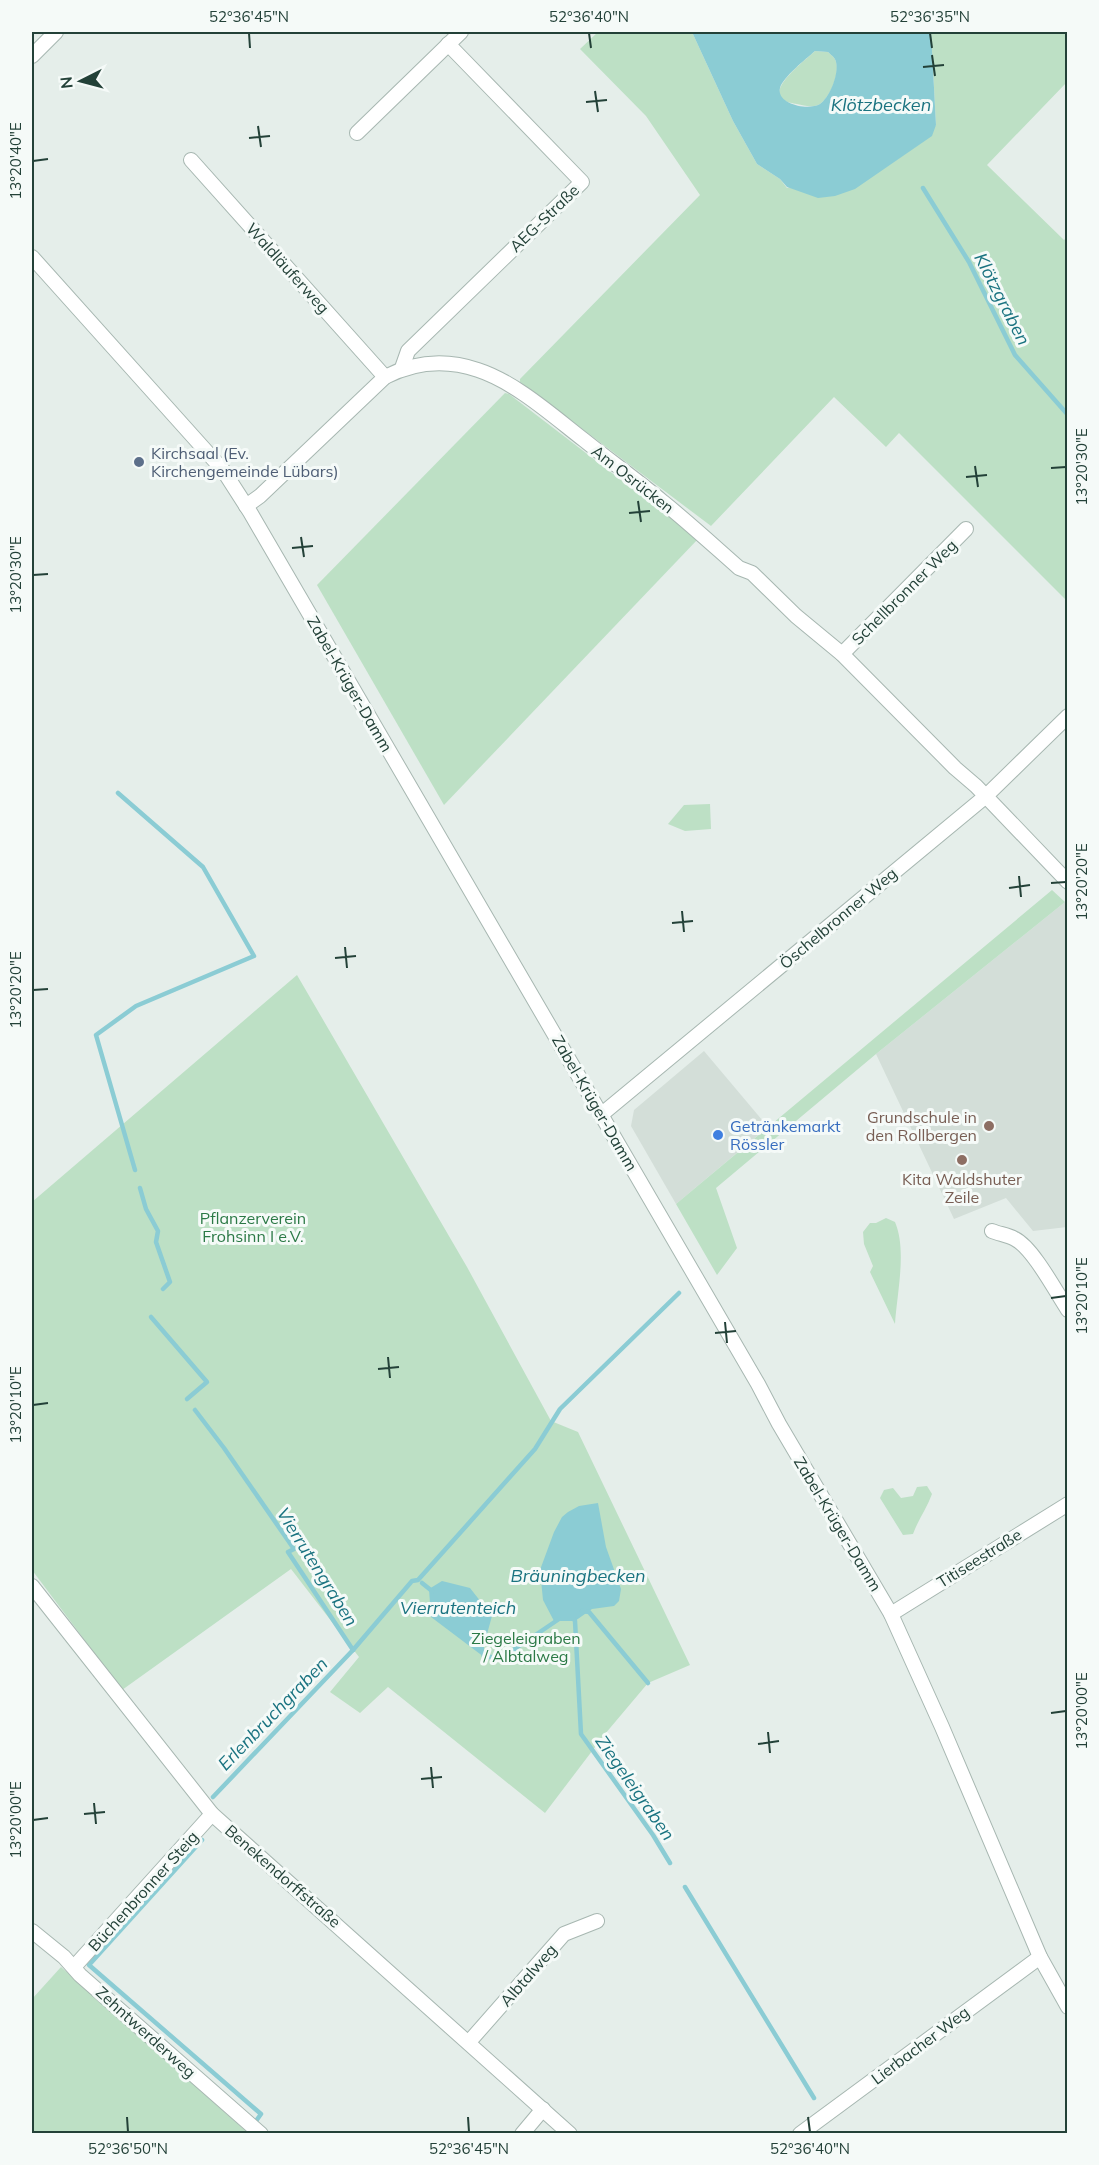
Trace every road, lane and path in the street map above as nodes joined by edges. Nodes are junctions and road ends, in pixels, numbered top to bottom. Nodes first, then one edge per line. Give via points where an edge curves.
1 (56, 32) edge
2 (461, 32) edge
3 (448, 44) junction
4 (32, 56) edge
5 (357, 133) dead end
6 (191, 160) dead end
7 (32, 259) edge
8 (402, 368) junction
9 (385, 377) junction
10 (246, 506) junction
11 (966, 529) dead end
12 (842, 654) junction
13 (1068, 716) edge
14 (986, 795) junction
15 (1068, 882) edge
16 (602, 1114) junction
17 (992, 1232) dead end
18 (1068, 1310) edge
19 (1068, 1504) edge
20 (32, 1586) edge
21 (891, 1614) junction
22 (213, 1814) junction
23 (597, 1921) dead end
24 (32, 1931) edge
25 (1040, 1957) junction
26 (74, 1967) junction
27 (1068, 2007) edge
28 (470, 2042) junction
29 (543, 2109) junction
30 (261, 2133) edge
31 (522, 2133) edge
32 (570, 2133) edge
33 (800, 2133) edge

1 - 4 street
2 - 3 street
3 - 5 street
3 - 8 street, AEG-Straße via 582,182 408,351
6 - 9 street, Waldläuferweg
7 - 10 street, Zabel-Krüger-Damm via 223,470
8 - 9 street, Am Osrücken
8 - 12 street, Am Osrücken via 453,364 500,379 663,501 739,568 752,573
9 - 10 street, Am Osrücken
10 - 16 street, Zabel-Krüger-Damm
11 - 12 street, Schellbronner Weg
12 - 14 street, Am Osrücken
13 - 14 street, Öschelbronner Weg
14 - 15 street, Am Osrücken
14 - 16 street, Öschelbronner Weg
16 - 21 street, Zabel-Krüger-Damm
17 - 18 street via 1023,1245
19 - 21 street, Titiseestraße
20 - 22 street, Benekendorffstraße
21 - 25 street, Zabel-Krüger-Damm
22 - 26 street, Büchenbronner Steig
22 - 28 street, Benekendorffstraße
23 - 28 street, Albtalweg via 564,1934
24 - 26 street, Zehntwerderweg
25 - 27 street, Zabel-Krüger-Damm
25 - 33 street, Lierbacher Weg
26 - 30 street, Zehntwerderweg
28 - 29 street, Benekendorffstraße
29 - 31 street
29 - 32 street, Benekendorffstraße

